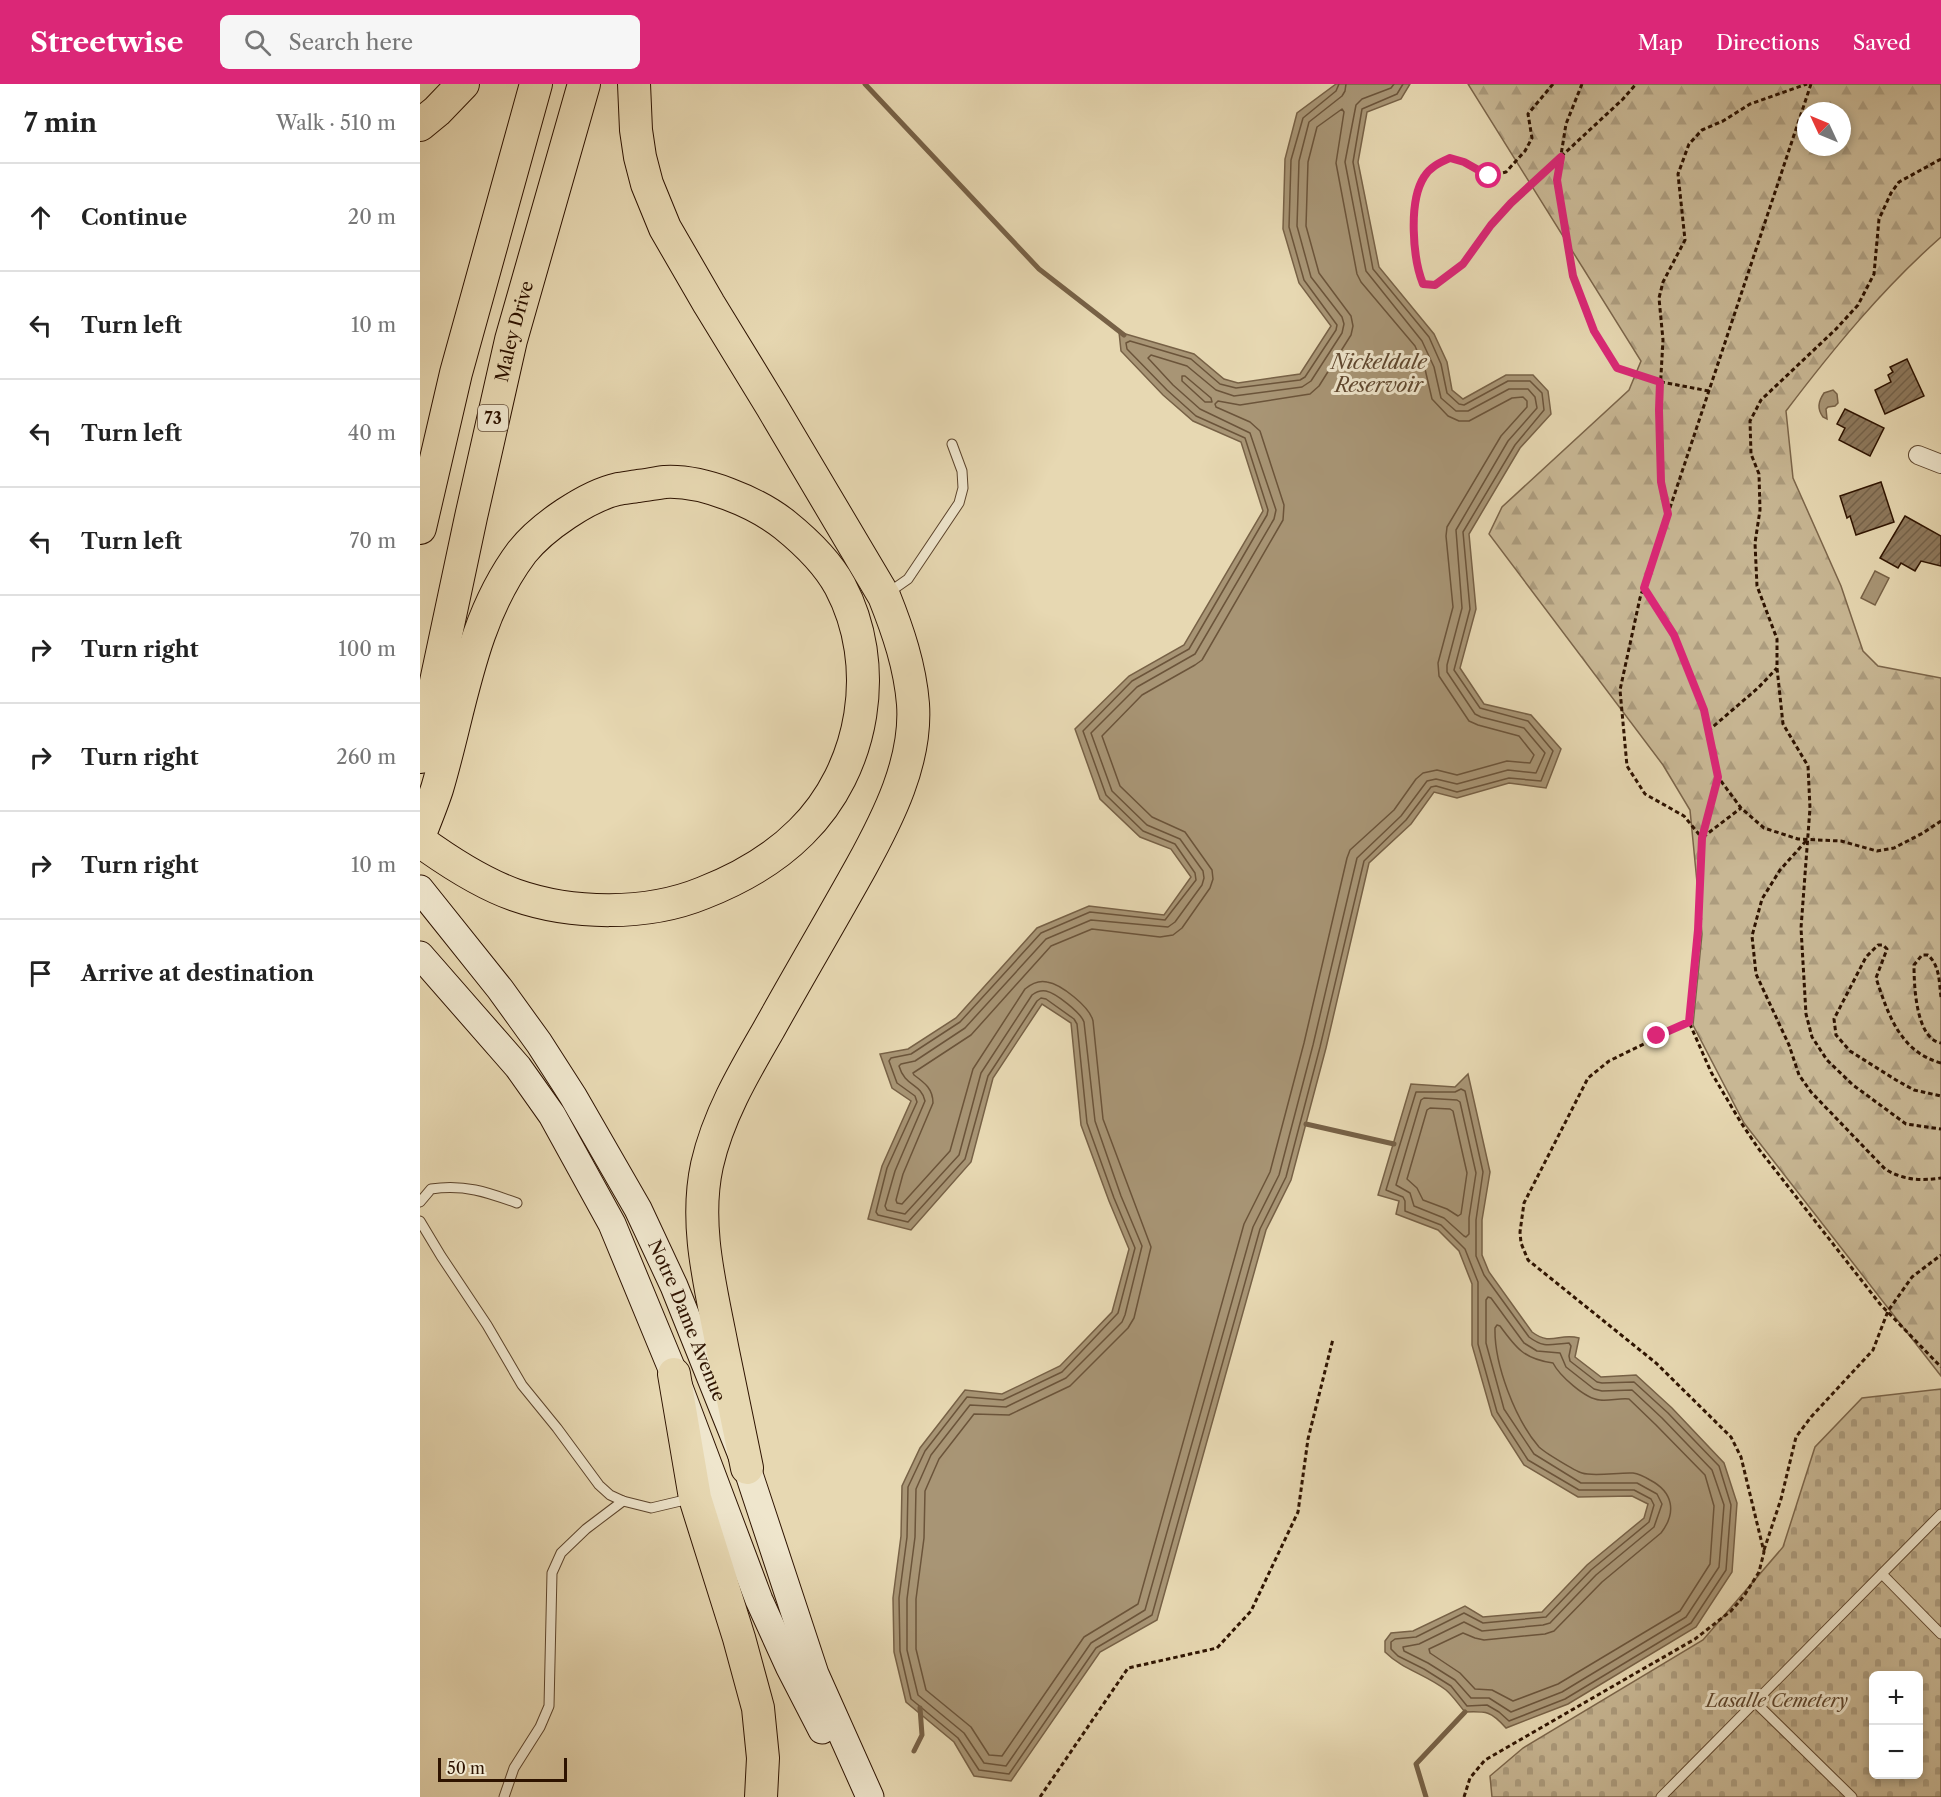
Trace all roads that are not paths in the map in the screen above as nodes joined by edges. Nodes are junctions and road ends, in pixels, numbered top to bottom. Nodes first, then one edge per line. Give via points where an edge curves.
1 (463, 84) edge
2 (536, 84) edge
3 (584, 84) edge
4 (634, 84) edge
5 (420, 125) edge
6 (952, 444) dead end
7 (1918, 455) dead end
8 (1941, 464) edge
9 (420, 528) edge
10 (884, 596) junction
11 (420, 757) edge
12 (420, 834) edge
13 (420, 841) edge
14 (420, 889) edge
15 (420, 955) edge
16 (420, 1202) edge
17 (517, 1203) dead end
18 (420, 1221) edge
19 (674, 1374) junction
20 (747, 1468) junction
21 (694, 1498) junction
22 (623, 1502) junction
23 (1941, 1514) edge
24 (1882, 1574) junction
25 (1941, 1634) edge
26 (1755, 1702) junction
27 (504, 1797) edge
28 (761, 1797) edge
29 (869, 1797) edge
30 (1661, 1797) edge
31 (1852, 1797) edge

1 - 5 highway
2 - 9 highway via 456,373
3 - 11 highway, Maley Drive / 73 via 511,340
4 - 10 highway via 640,157 665,228
6 - 10 lane via 962,471 959,503 908,579
7 - 8 street
10 - 20 highway via 906,660 913,705 911,743 901,782 872,848 738,1083 707,1164 702,1202 704,1252
12 - 13 highway via 477,641 505,577 547,527 591,500 615,489 667,482 702,487 746,501 797,534 839,584 851,611 862,658 862,700 852,750 842,774 814,817 787,844 748,872 685,901 651,908 582,908 516,895 467,871
14 - 20 main road, Notre Dame Avenue via 538,1043 638,1209 674,1286
15 - 19 main road, Notre Dame Avenue via 518,1067 552,1115 612,1224
16 - 17 lane via 431,1189 449,1186 480,1190
18 - 22 lane via 522,1385 599,1485
19 - 21 highway
19 - 29 main road, Notre Dame Avenue via 759,1600 789,1666 822,1731
20 - 29 main road, Notre Dame Avenue via 815,1674
21 - 22 lane via 651,1508
21 - 28 highway via 758,1708 763,1758
22 - 27 lane via 561,1553 552,1574 549,1707 514,1768
23 - 24 lane
24 - 25 lane
24 - 26 lane
26 - 30 lane
26 - 31 lane

